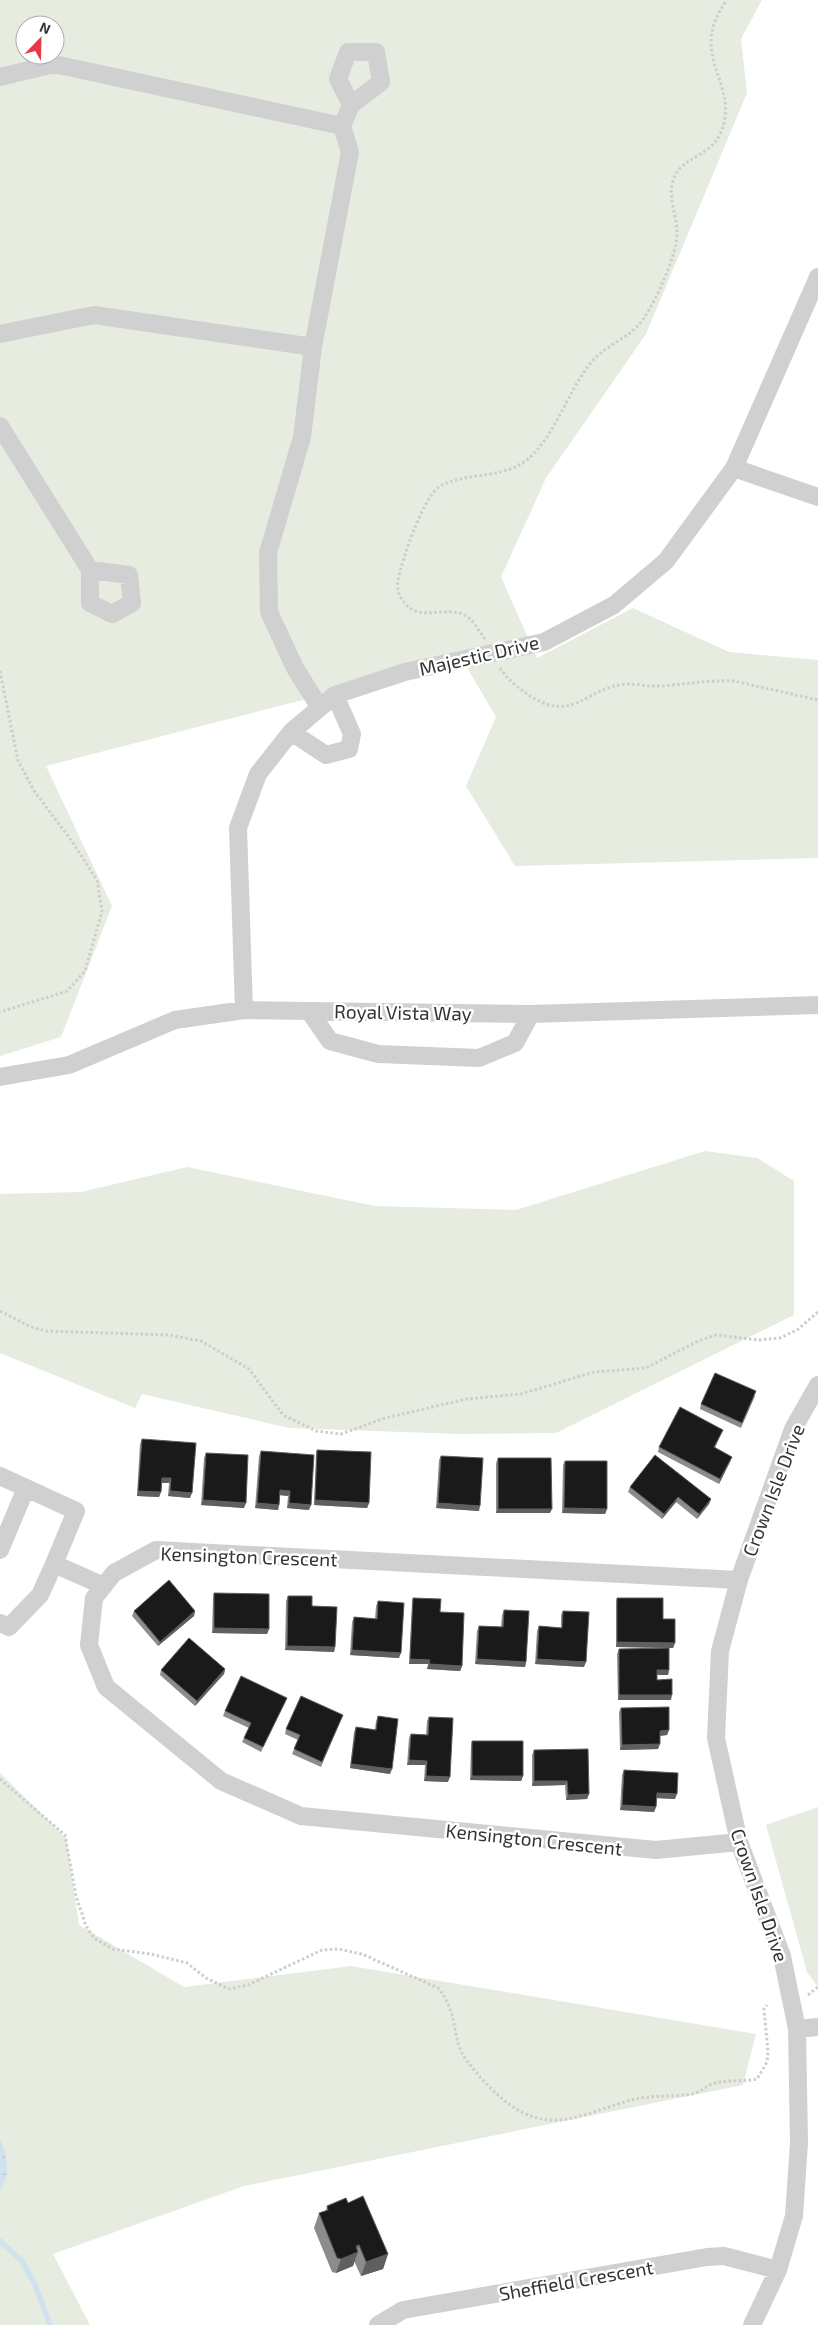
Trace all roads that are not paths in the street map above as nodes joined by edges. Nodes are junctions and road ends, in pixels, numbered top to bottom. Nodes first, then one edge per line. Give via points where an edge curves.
1 (0, 77) edge
2 (351, 105) dead end
3 (342, 126) junction
4 (818, 277) edge
5 (0, 334) edge
6 (313, 347) junction
7 (0, 426) edge
8 (734, 468) junction
9 (818, 497) edge
10 (90, 570) dead end
11 (335, 695) junction
12 (320, 708) junction
13 (291, 732) junction
14 (818, 1005) edge
15 (244, 1010) junction
16 (309, 1011) junction
17 (531, 1014) junction
18 (0, 1077) edge
19 (818, 1386) edge
20 (0, 1476) edge
21 (26, 1488) junction
22 (0, 1550) edge
23 (54, 1564) junction
24 (739, 1580) junction
25 (104, 1586) junction
26 (0, 1623) edge
27 (739, 1842) junction
28 (818, 2027) edge
29 (797, 2029) junction
30 (778, 2270) junction
31 (378, 2325) edge
32 (752, 2325) edge

1 - 3 street via 54,64
2 - 3 street
3 - 6 street via 350,152
4 - 8 street, Majestic Drive
5 - 6 street via 94,314
6 - 12 street via 302,437 268,552 269,612 295,668
7 - 10 street
8 - 9 street
8 - 11 street, Majestic Drive via 666,560 614,605 544,642 405,672
11 - 12 street, Majestic Drive
11 - 13 street via 352,734 349,749 326,755
12 - 13 street, Majestic Drive
13 - 15 street, Majestic Drive via 258,774 238,828
14 - 17 street, Royal Vista Way
15 - 16 street, Royal Vista Way
15 - 18 street, Royal Vista Way via 175,1020 69,1065
16 - 17 street, Royal Vista Way
16 - 17 street via 330,1041 378,1054 479,1058 515,1042
19 - 24 street, Crown Isle Drive via 793,1429
20 - 21 street
21 - 22 street
21 - 23 street via 76,1511
23 - 25 street
23 - 26 street via 40,1595 9,1627
24 - 25 street, Kensington Crescent via 156,1550 114,1573
24 - 27 street, Crown Isle Drive via 720,1651 716,1738
25 - 27 street, Kensington Crescent via 94,1598 89,1645 106,1687 221,1781 300,1816 656,1850
27 - 29 street, Crown Isle Drive via 782,1956
28 - 29 street
29 - 30 street, Crown Isle Drive via 799,2142 794,2216
30 - 31 street, Sheffield Crescent via 724,2256 707,2257 403,2310
30 - 32 street, Crown Isle Drive

